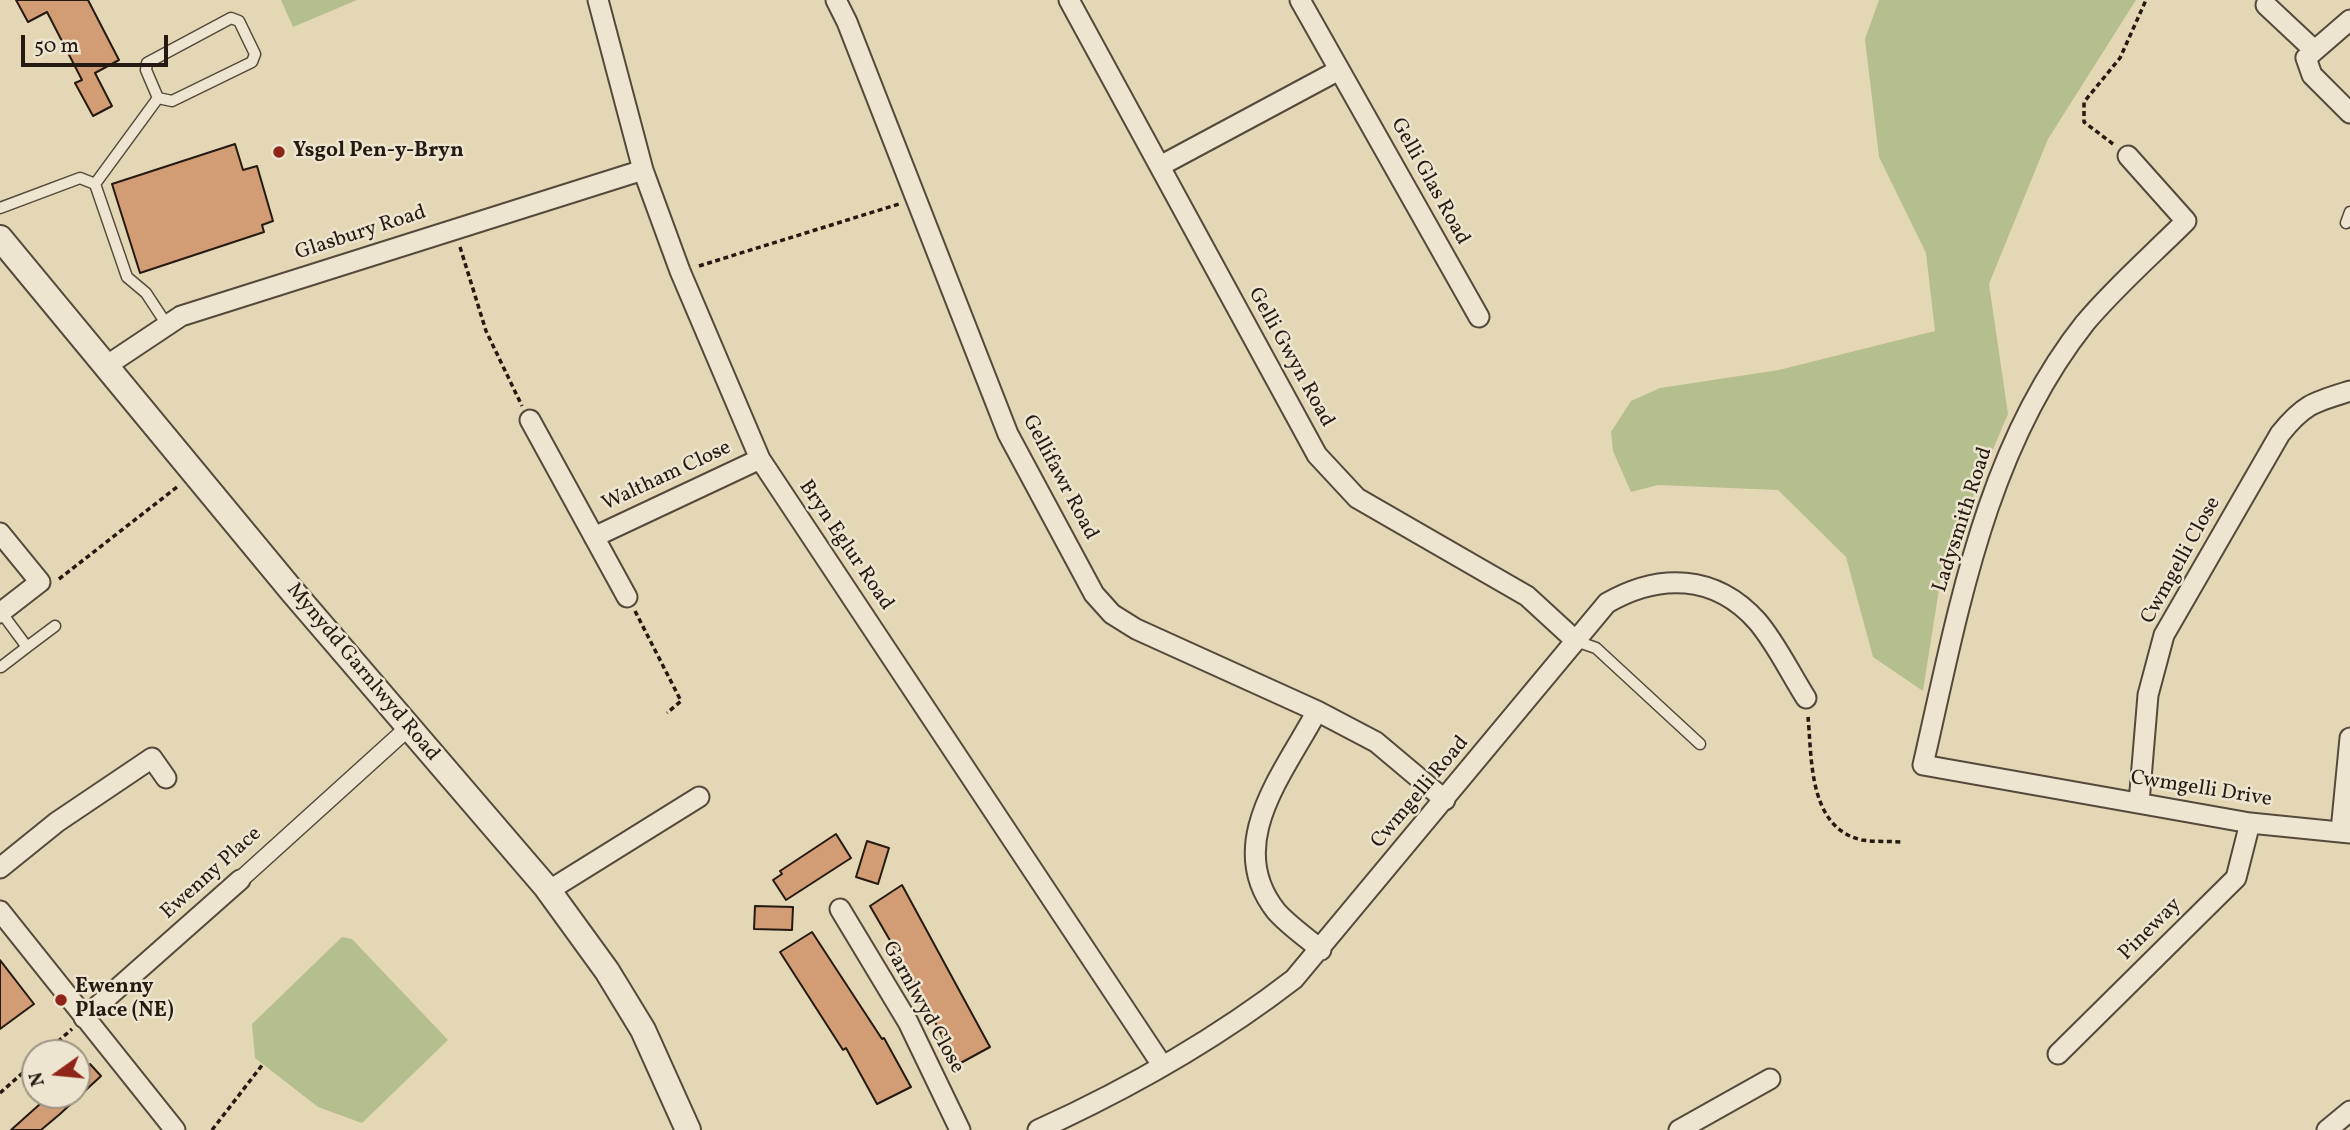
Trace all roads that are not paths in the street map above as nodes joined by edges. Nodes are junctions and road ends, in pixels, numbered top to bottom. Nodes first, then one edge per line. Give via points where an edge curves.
1 (598, 0) edge
2 (836, 0) edge
3 (1069, 0) edge
4 (1300, 0) edge
5 (2266, 5) dead end
6 (2350, 20) edge
7 (2314, 50) junction
8 (1339, 69) junction
9 (158, 98) junction
10 (2350, 113) edge
11 (2128, 156) road end
12 (1160, 166) junction
13 (643, 170) junction
14 (94, 184) junction
15 (0, 208) edge
16 (2350, 212) edge
17 (2346, 223) dead end
18 (0, 238) edge
19 (1479, 317) dead end
20 (167, 325) junction
21 (106, 366) junction
22 (2350, 391) edge
23 (530, 420) road end
24 (760, 459) junction
25 (0, 533) edge
26 (594, 537) junction
27 (628, 597) road end
28 (1, 613) edge
29 (55, 626) dead end
30 (1576, 640) junction
31 (27, 647) junction
32 (1, 667) edge
33 (1806, 698) road end
34 (1317, 711) junction
35 (408, 728) junction
36 (2350, 738) edge
37 (1700, 744) dead end
38 (1923, 765) joint
39 (166, 778) dead end
40 (699, 797) dead end
41 (1445, 800) junction
42 (2139, 803) junction
43 (2250, 823) junction
44 (2345, 832) edge
45 (0, 868) edge
46 (240, 880) joint
47 (548, 891) junction
48 (840, 909) dead end
49 (0, 911) edge
50 (1321, 950) junction
51 (84, 1018) junction
52 (2058, 1054) dead end
53 (1162, 1065) junction
54 (1770, 1080) dead end
55 (2350, 1111) edge
56 (175, 1130) edge
57 (688, 1130) edge
58 (960, 1130) edge
59 (1038, 1130) edge
60 (1679, 1130) edge
61 (2327, 1130) edge

1 - 13 street, Bryn Eglur Road
2 - 34 street, Gellifawr Road via 1008,434 1094,594 1112,614 1136,629
3 - 12 street, Gelli Gwyn Road
4 - 8 street, Gelli Glas Road
5 - 7 street
6 - 7 street
7 - 10 street via 2306,58 2312,75
8 - 12 street
8 - 19 street, Gelli Glas Road
9 - 9 lane via 146,70 148,63 231,18 239,21 255,54 252,62 172,101
9 - 14 lane
11 - 38 street, Ladysmith Road via 2186,221 2085,323 2014,440 1983,521
12 - 30 street, Gelli Gwyn Road via 1317,455 1335,477 1357,498 1527,596
13 - 20 street, Glasbury Road via 181,316
13 - 24 street, Bryn Eglur Road via 680,271
14 - 15 lane via 80,178
14 - 20 lane via 127,277 146,293
16 - 17 lane
18 - 21 street, Mynydd Garnlwyd Road
20 - 21 street, Glasbury Road
21 - 35 street, Mynydd Garnlwyd Road
22 - 42 street, Cwmgelli Close via 2298,412 2280,434 2164,635 2148,695
23 - 26 street, Waltham Close
24 - 26 street, Waltham Close
24 - 53 street, Bryn Eglur Road
25 - 28 street via 40,582
26 - 27 street, Waltham Close
28 - 31 lane
29 - 31 lane
30 - 33 street, Cwmgelli Road via 1607,603 1632,589 1662,582 1695,584 1726,595 1757,622
30 - 37 lane via 1596,648
30 - 41 street, Cwmgelli Road
31 - 32 lane
34 - 41 street, Gellifawr Road via 1376,742
34 - 50 street via 1257,823 1253,857 1261,886 1277,911
35 - 46 street, Ewenny Place
35 - 47 street, Mynydd Garnlwyd Road
36 - 44 street
38 - 42 street, Cwmgelli Drive
39 - 45 street via 152,758 57,822
40 - 47 street
41 - 50 street, Cwmgelli Road
42 - 43 street, Cwmgelli Drive
43 - 44 street, Cwmgelli Drive
43 - 52 street, Pineway via 2236,878
46 - 51 street, Ewenny Place
47 - 57 street, Mynydd Garnlwyd Road via 607,971 643,1030
48 - 58 street, Garnlwyd Close via 908,1022
49 - 51 street
50 - 53 street, Cwmgelli Road via 1294,979 1242,1018
51 - 56 street
53 - 59 street, Cwmgelli Road via 1100,1102
54 - 60 street
55 - 61 street

